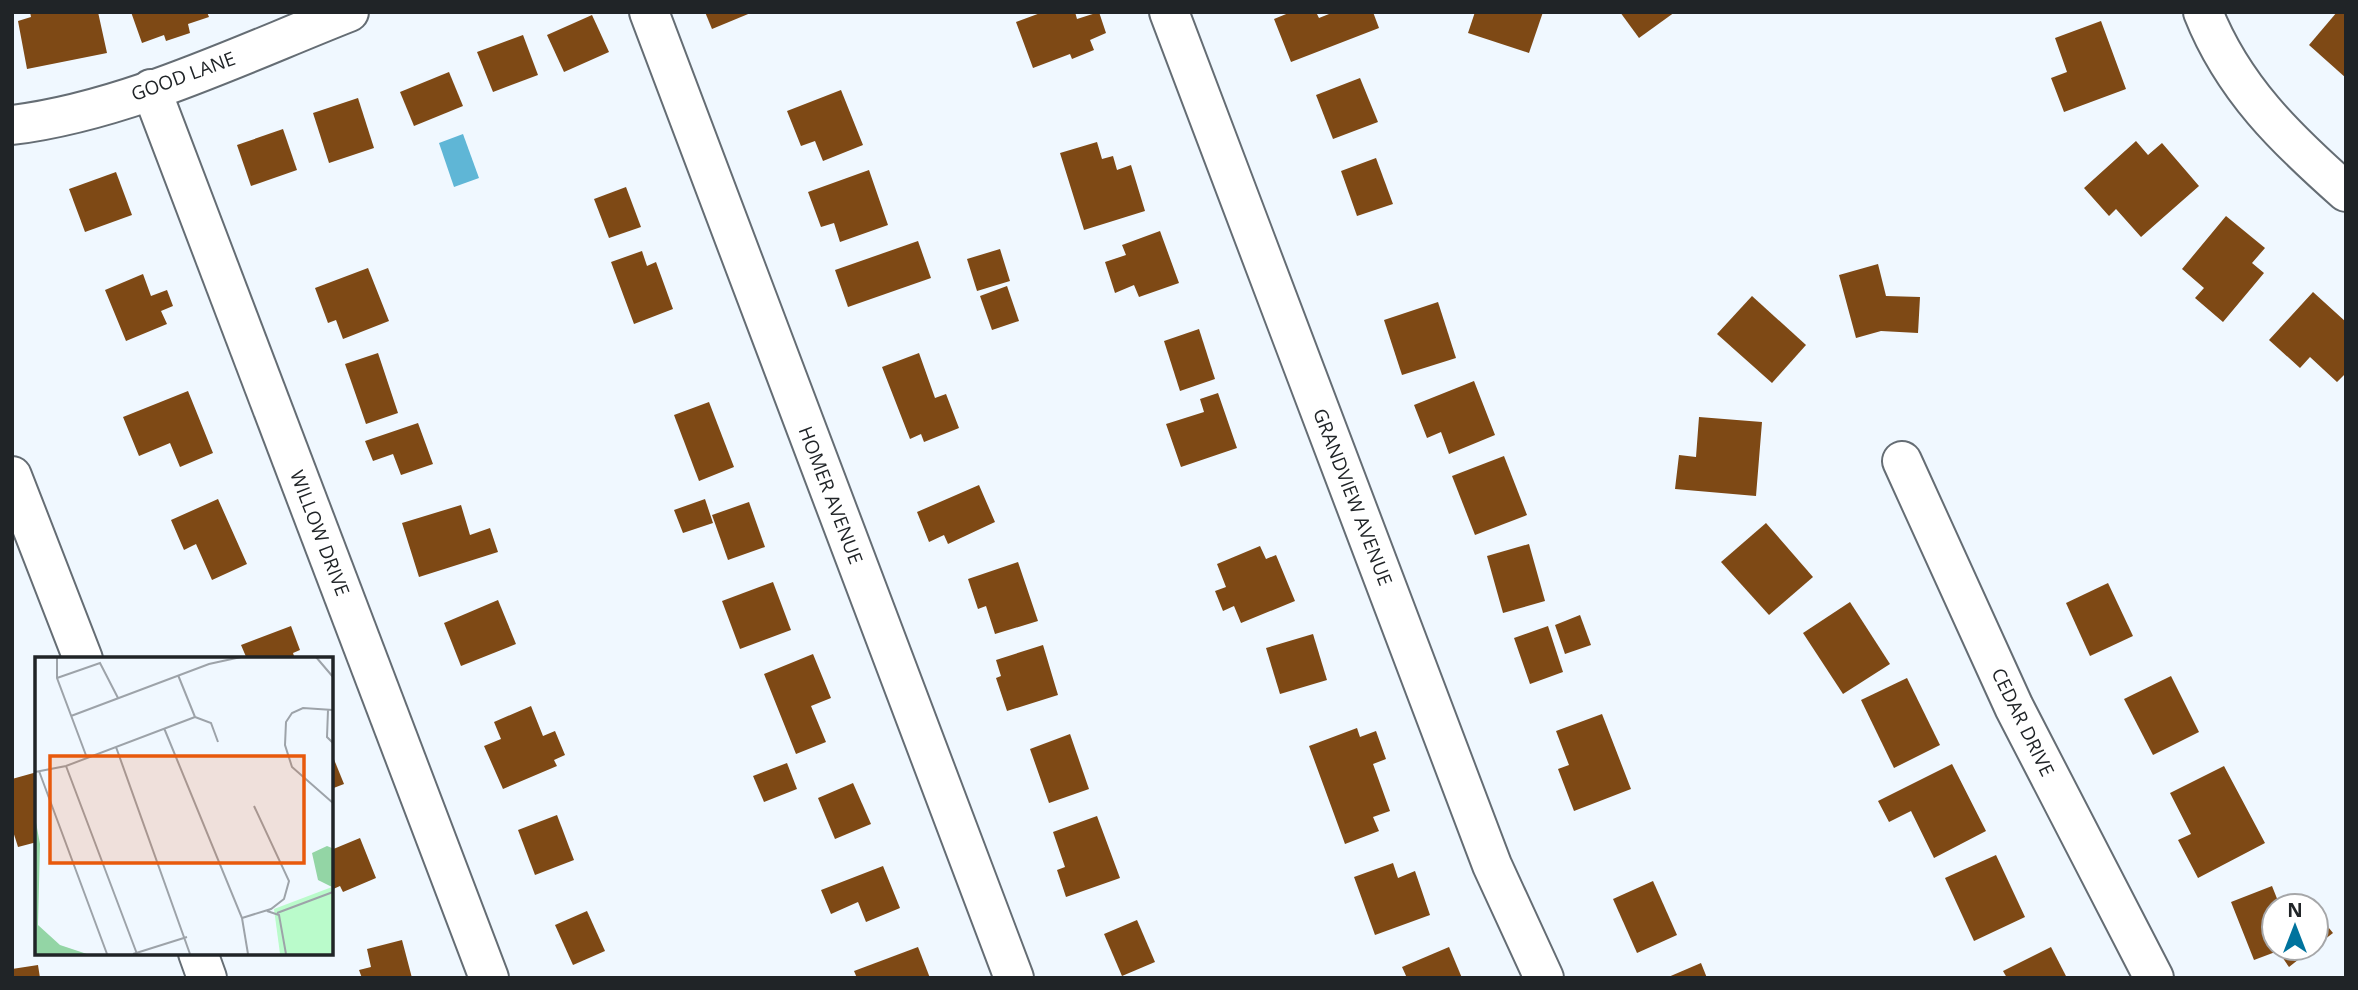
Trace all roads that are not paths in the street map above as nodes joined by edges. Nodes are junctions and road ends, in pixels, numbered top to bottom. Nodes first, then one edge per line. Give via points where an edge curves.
1 (649, 12) edge
2 (1169, 12) edge
3 (2203, 12) edge
4 (345, 13) edge
5 (151, 89) junction
6 (12, 125) edge
7 (2346, 192) edge
8 (1902, 461) dead end
9 (12, 476) edge
10 (82, 657) edge
11 (199, 955) edge
12 (207, 978) edge
13 (489, 978) edge
14 (1014, 978) edge
15 (1544, 978) edge
16 (2154, 978) edge

1 - 14 street, HOMER AVENUE
2 - 15 street, GRANDVIEW AVENUE via 1492,865
3 - 7 street via 2228,67 2252,102
4 - 5 street, GOOD LANE
5 - 6 street, GOOD LANE via 63,116
5 - 13 street, WILLOW DRIVE
8 - 16 street, CEDAR DRIVE via 2014,707
9 - 10 street
11 - 12 street

